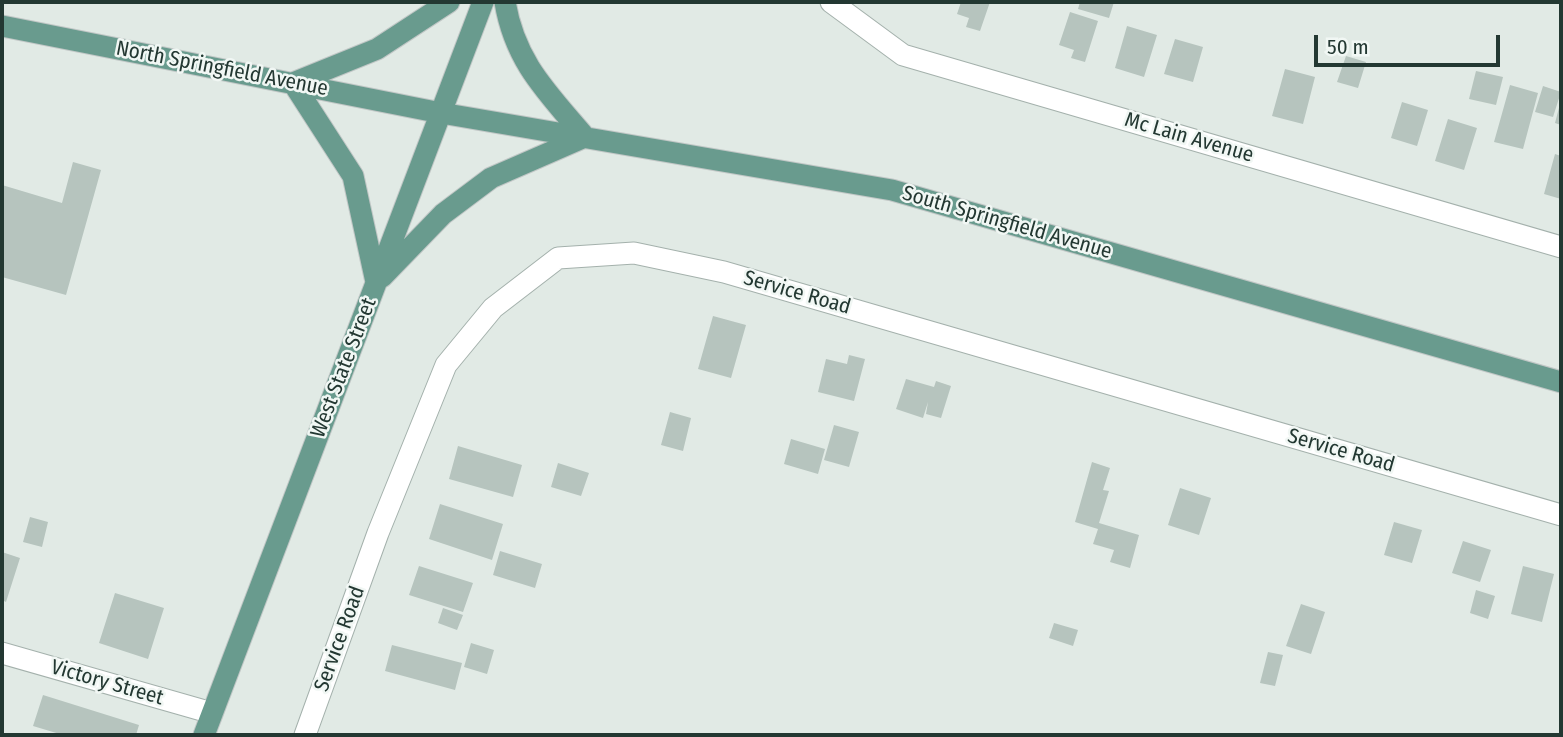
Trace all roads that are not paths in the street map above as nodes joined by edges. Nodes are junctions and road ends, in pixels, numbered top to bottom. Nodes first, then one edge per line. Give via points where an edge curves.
1 (449, 2) edge
2 (483, 2) edge
3 (505, 2) edge
4 (831, 2) edge
5 (2, 26) edge
6 (293, 83) junction
7 (441, 113) junction
8 (585, 137) junction
9 (1561, 247) edge
10 (376, 283) junction
11 (1561, 382) edge
12 (1561, 514) edge
13 (2, 653) edge
14 (212, 713) junction
15 (204, 735) edge
16 (305, 735) edge

1 - 6 main road via 377,49
2 - 7 main road, West State Street
3 - 8 main road via 510,33 534,78
4 - 9 street, Mc Lain Avenue via 903,55
5 - 6 main road, North Springfield Avenue
6 - 7 main road, North Springfield Avenue
6 - 10 main road via 353,176
7 - 8 main road, South Springfield Avenue
7 - 10 main road, West State Street
8 - 10 main road via 491,178 443,214
8 - 11 main road, South Springfield Avenue via 892,190
10 - 14 main road, West State Street
12 - 16 street, Service Road via 724,272 634,253 558,258 493,308 446,365 378,533
13 - 14 street, Victory Street
14 - 15 main road, West State Street

